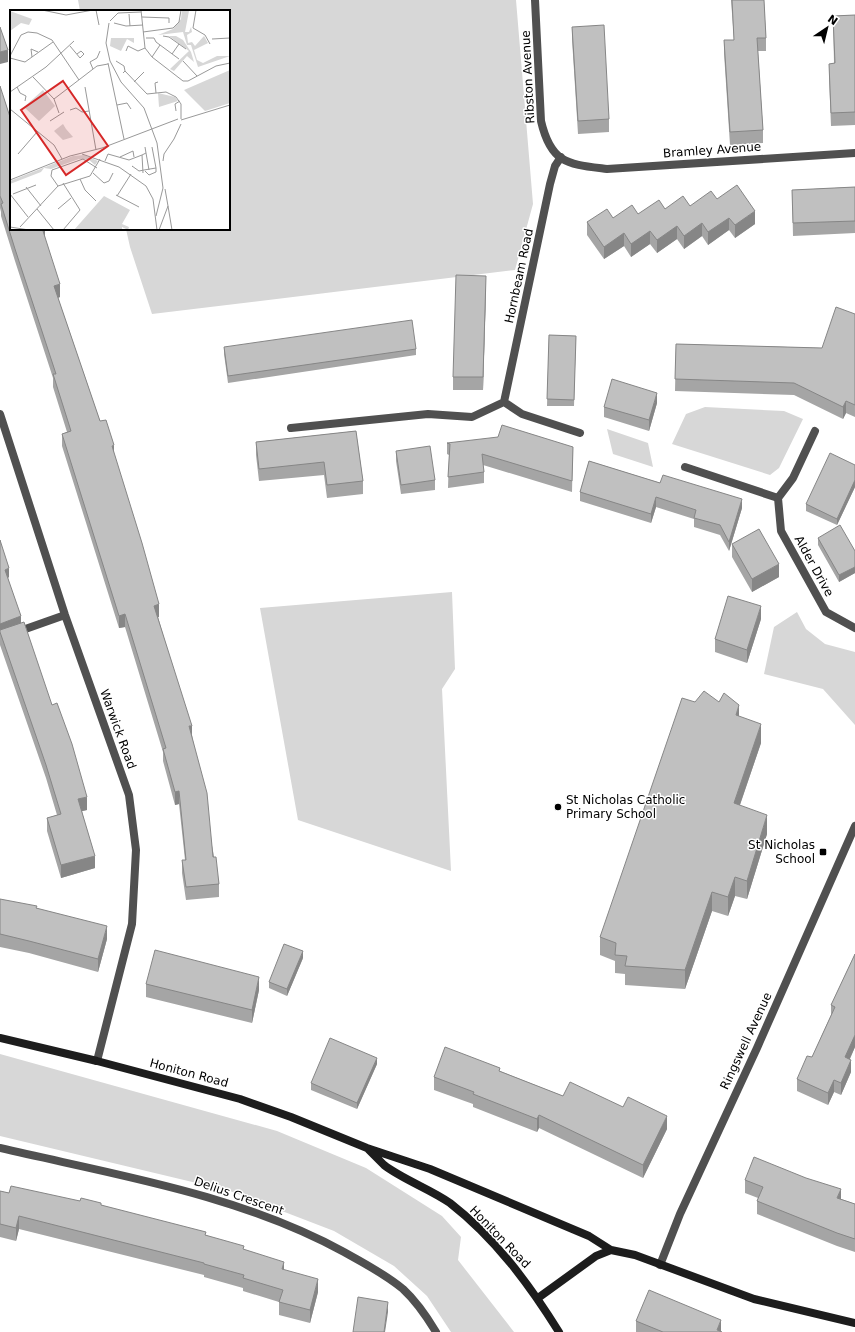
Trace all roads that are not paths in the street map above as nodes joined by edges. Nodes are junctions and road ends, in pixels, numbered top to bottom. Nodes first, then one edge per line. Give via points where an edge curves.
1 (535, 0) edge
2 (855, 153) edge
3 (561, 157) junction
4 (572, 164) joint
5 (504, 402) junction
6 (0, 414) edge
7 (291, 428) dead end
8 (816, 430) dead end
9 (580, 433) dead end
10 (4, 442) edge
11 (685, 467) dead end
12 (778, 498) junction
13 (65, 615) junction
14 (855, 628) edge
15 (0, 638) edge
16 (855, 826) edge
17 (0, 1038) edge
18 (97, 1061) junction
19 (0, 1148) edge
20 (367, 1148) junction
21 (611, 1250) junction
22 (660, 1265) junction
23 (538, 1298) junction
24 (855, 1323) edge
25 (436, 1332) edge
26 (559, 1332) edge

1 - 3 street, Ribston Avenue via 541,121 545,139
2 - 4 street, Bramley Avenue via 607,169
3 - 4 street, Ribston Avenue
3 - 5 street, Hornbeam Road via 555,166 550,184
5 - 7 street via 472,417 428,414
5 - 9 street via 522,414
6 - 10 street, Warwick Road
8 - 12 street via 793,478
10 - 13 street, Warwick Road
11 - 12 street
12 - 14 street, Alder Drive via 781,531 826,612
13 - 15 street
13 - 18 street, Warwick Road via 129,795 136,850 132,924
16 - 22 street, Ringswell Avenue via 686,1201
17 - 18 main road, Honiton Road
18 - 20 main road, Honiton Road via 240,1099
19 - 25 street, Delius Crescent via 189,1192 258,1213 325,1242 377,1270 403,1290 425,1314
20 - 21 main road, Honiton Road via 430,1169 509,1202 589,1236
20 - 23 main road, Honiton Road via 385,1166 449,1203 508,1259
21 - 22 main road, Honiton Road via 635,1255
21 - 23 main road via 590,1260
22 - 24 main road, Honiton Road via 754,1299
23 - 26 main road, Honiton Road

